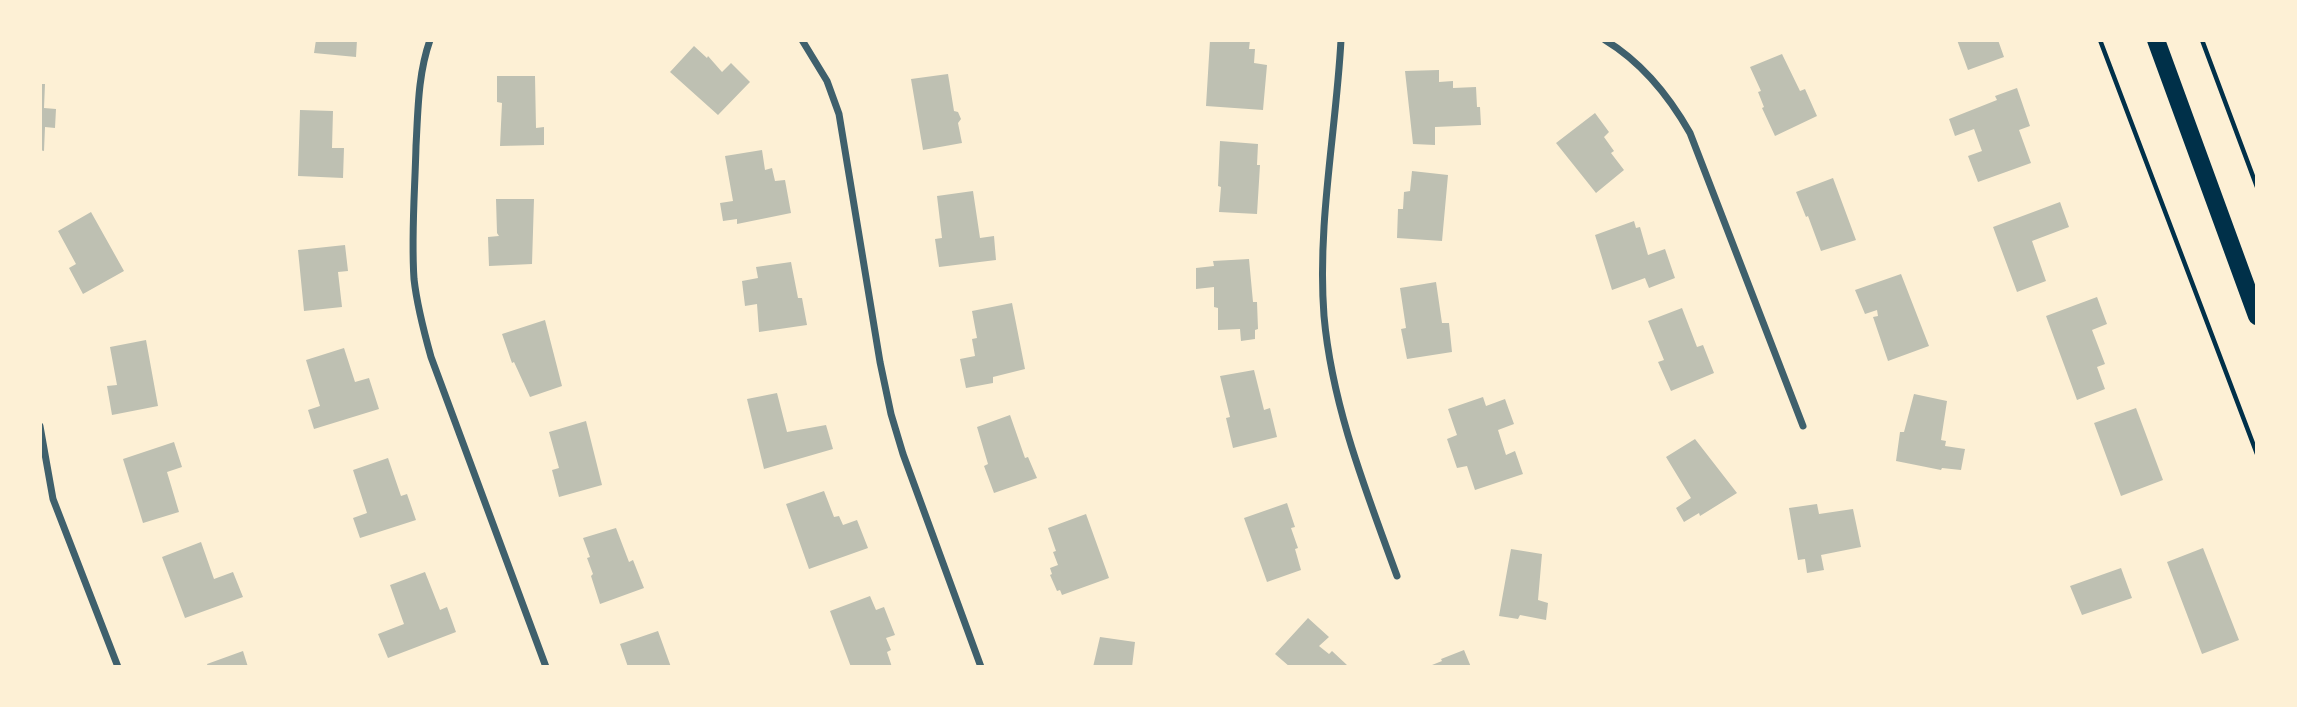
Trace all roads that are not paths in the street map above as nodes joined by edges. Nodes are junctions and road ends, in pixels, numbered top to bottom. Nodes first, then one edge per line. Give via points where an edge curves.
1 (430, 40) edge
2 (802, 40) edge
3 (1341, 40) edge
4 (1605, 40) edge
5 (2155, 40) edge
6 (2257, 316) edge
7 (40, 426) edge
8 (1803, 426) dead end
9 (1397, 576) dead end
10 (118, 667) edge
11 (545, 667) edge
12 (981, 667) edge

1 - 11 street via 419,93 413,220 414,279 421,320
2 - 12 street via 827,81 839,114 891,414
3 - 9 street via 1322,268 1324,316 1341,412
4 - 8 street via 1645,71 1690,133
5 - 6 main road
7 - 10 street via 54,499

